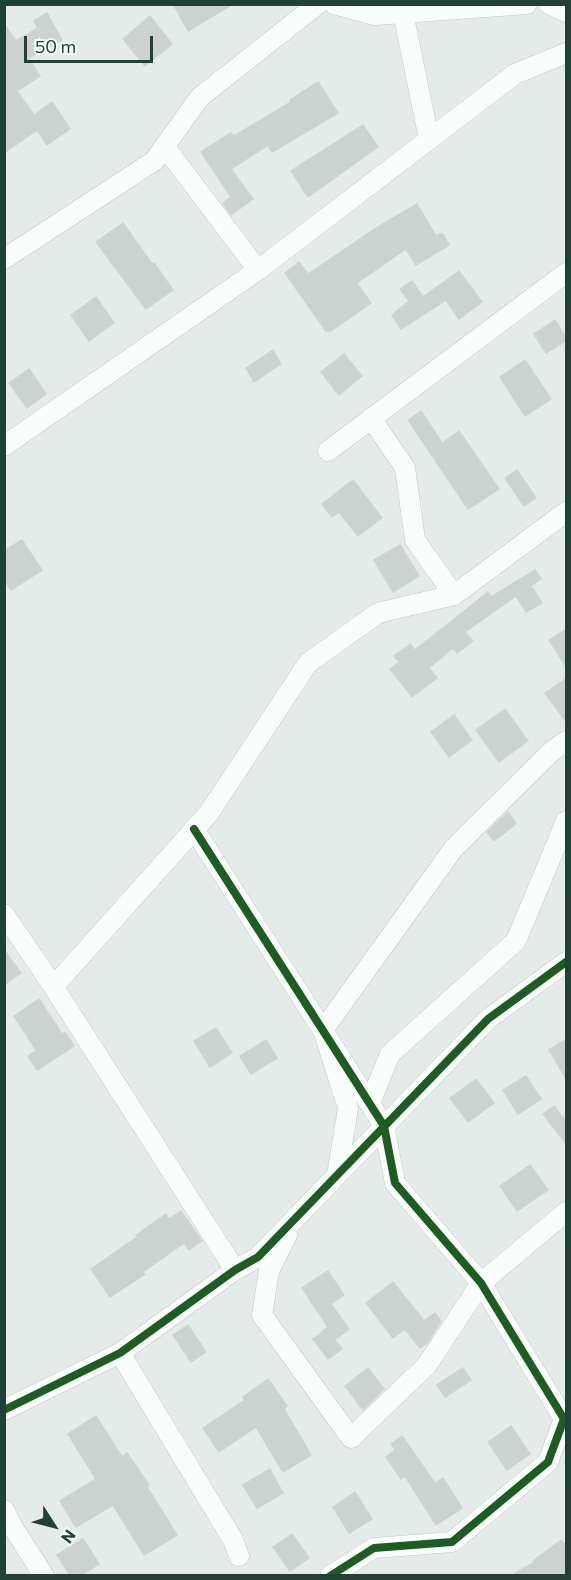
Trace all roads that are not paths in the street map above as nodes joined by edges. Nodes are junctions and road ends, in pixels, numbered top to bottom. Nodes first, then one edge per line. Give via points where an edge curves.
1 (318, 4) edge
2 (334, 4) edge
3 (527, 4) edge
4 (549, 4) edge
5 (567, 12) edge
6 (403, 13) junction
7 (567, 53) edge
8 (429, 139) junction
9 (165, 147) junction
10 (4, 259) edge
11 (258, 270) junction
12 (567, 273) edge
13 (371, 418) junction
14 (4, 446) edge
15 (328, 451) dead end
16 (567, 512) edge
17 (454, 595) junction
18 (567, 741) edge
19 (567, 821) edge
20 (194, 829) junction
21 (4, 914) edge
22 (567, 962) edge
23 (51, 982) junction
24 (323, 1030) junction
25 (370, 1103) junction
26 (384, 1126) junction
27 (337, 1175) junction
28 (567, 1212) edge
29 (296, 1218) junction
30 (235, 1270) junction
31 (481, 1283) junction
32 (120, 1353) junction
33 (4, 1410) edge
34 (565, 1421) edge
35 (4, 1510) edge
36 (239, 1556) dead end
37 (44, 1575) edge
38 (330, 1575) edge

1 - 9 street via 200,97
2 - 6 street via 375,15
3 - 6 street
4 - 5 street
6 - 8 street
7 - 8 street via 514,74
8 - 11 street
9 - 10 street via 154,161
9 - 11 street
11 - 14 street
12 - 13 street
13 - 15 street
13 - 17 street via 405,468 415,540
16 - 17 street
17 - 20 street via 378,613 308,663 209,813
18 - 24 street via 454,848
19 - 25 street via 516,941 390,1054
20 - 23 street via 61,978
20 - 24 street
21 - 23 street
22 - 26 street via 488,1019
23 - 30 street
24 - 25 street
24 - 27 street via 348,1108
25 - 26 street
26 - 27 street
26 - 31 street via 395,1183
27 - 29 street
28 - 31 street
29 - 30 street via 258,1257
29 - 31 street via 269,1271 262,1315 351,1438 427,1365
30 - 32 street
31 - 34 street
32 - 33 street
32 - 36 street
34 - 38 street via 548,1462 452,1542 374,1548
35 - 37 street

